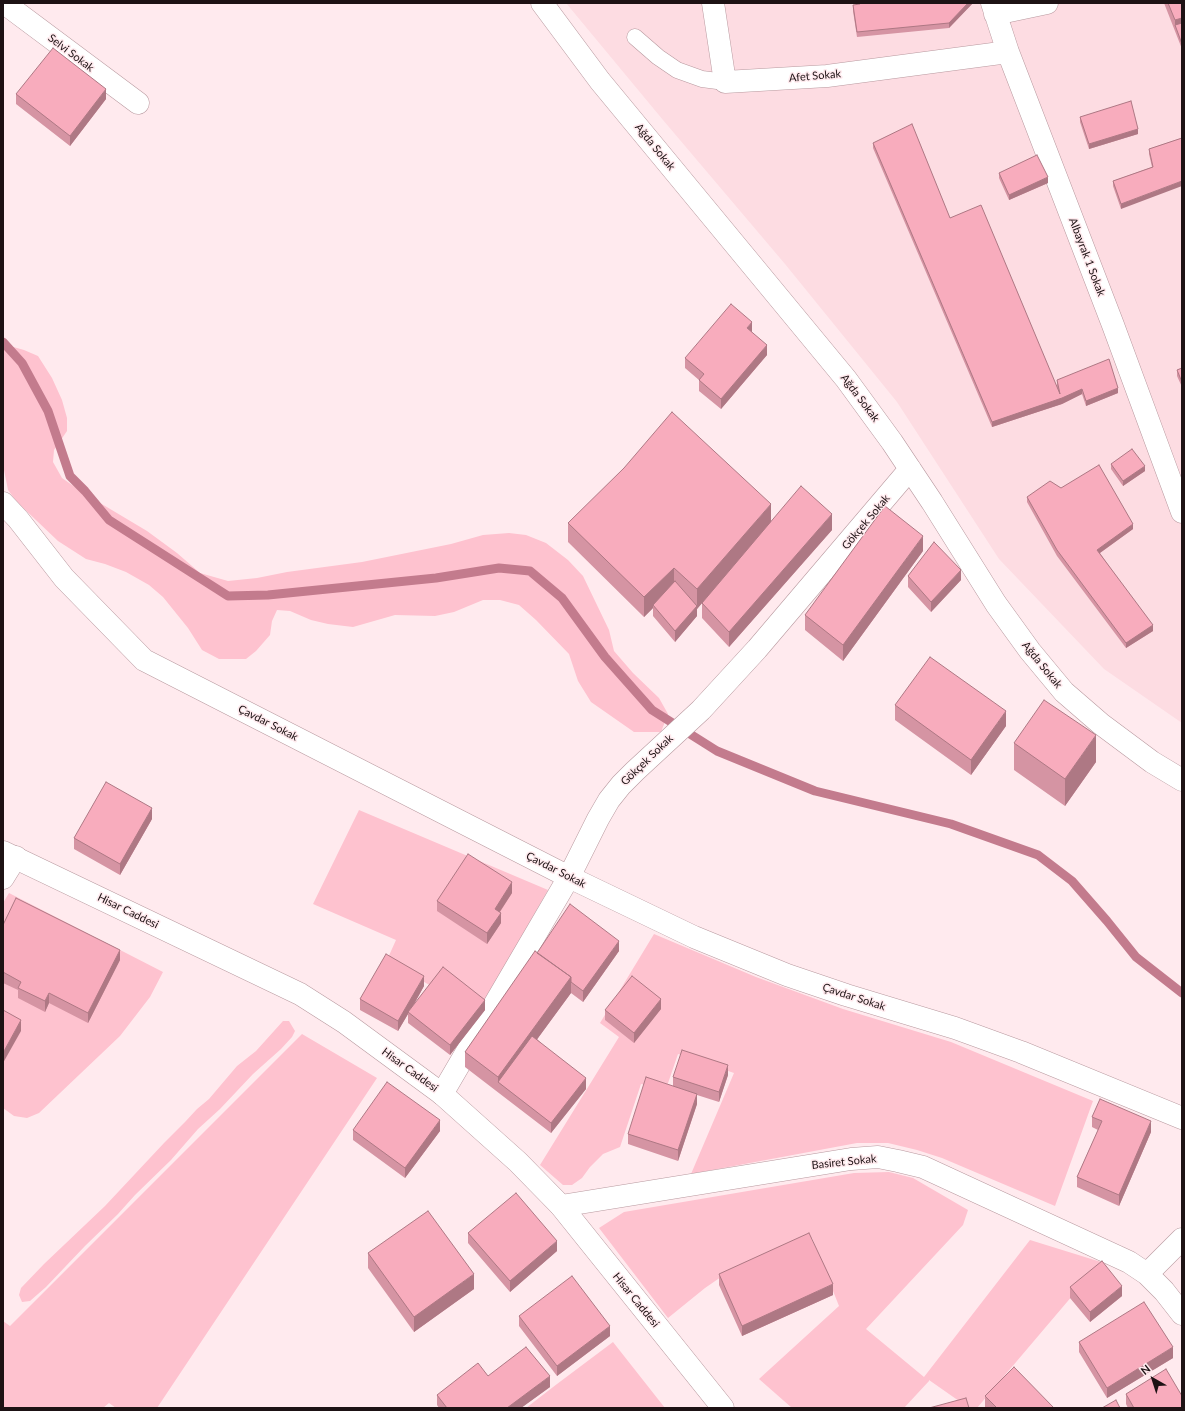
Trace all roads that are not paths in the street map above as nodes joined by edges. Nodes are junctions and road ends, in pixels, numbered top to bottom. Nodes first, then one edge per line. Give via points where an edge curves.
1 (4, 3) edge
2 (542, 3) edge
3 (713, 3) edge
4 (1047, 3) edge
5 (994, 8) edge
6 (635, 37) dead end
7 (1008, 52) junction
8 (725, 82) junction
9 (138, 103) dead end
10 (910, 469) junction
11 (3, 503) edge
12 (1182, 512) edge
13 (1182, 780) edge
14 (10, 855) edge
15 (569, 877) junction
16 (3, 878) edge
17 (442, 1094) junction
18 (1182, 1118) edge
19 (561, 1206) junction
20 (1182, 1239) edge
21 (1147, 1274) junction
22 (1182, 1314) edge
23 (723, 1408) edge

1 - 9 street, Selvi Sokak
2 - 10 street, Ağda Sokak via 600,81 846,379
3 - 8 street
4 - 5 street
5 - 7 street, Albayrak 1 Sokak
6 - 8 lane, Afet Sokak via 677,70 702,79
7 - 8 street, Afet Sokak via 827,76
7 - 12 street, Albayrak 1 Sokak via 1114,326
10 - 13 street, Ağda Sokak via 996,604 1064,692 1101,724 1152,762
10 - 15 street, Gökçek Sokak via 757,649 701,710 621,785 598,819
11 - 15 street, Çavdar Sokak via 64,578 144,660
14 - 16 street
14 - 17 street, Hisar Caddesi via 300,994 344,1022
15 - 17 street, Gökçek Sokak
15 - 18 street, Çavdar Sokak via 694,937 787,975 955,1028 1021,1052
17 - 19 street, Hisar Caddesi via 518,1162
19 - 21 street, Basiret Sokak via 851,1159 878,1157 923,1167 1129,1262
19 - 23 street, Hisar Caddesi
20 - 21 street
21 - 22 street, Basiret Sokak

